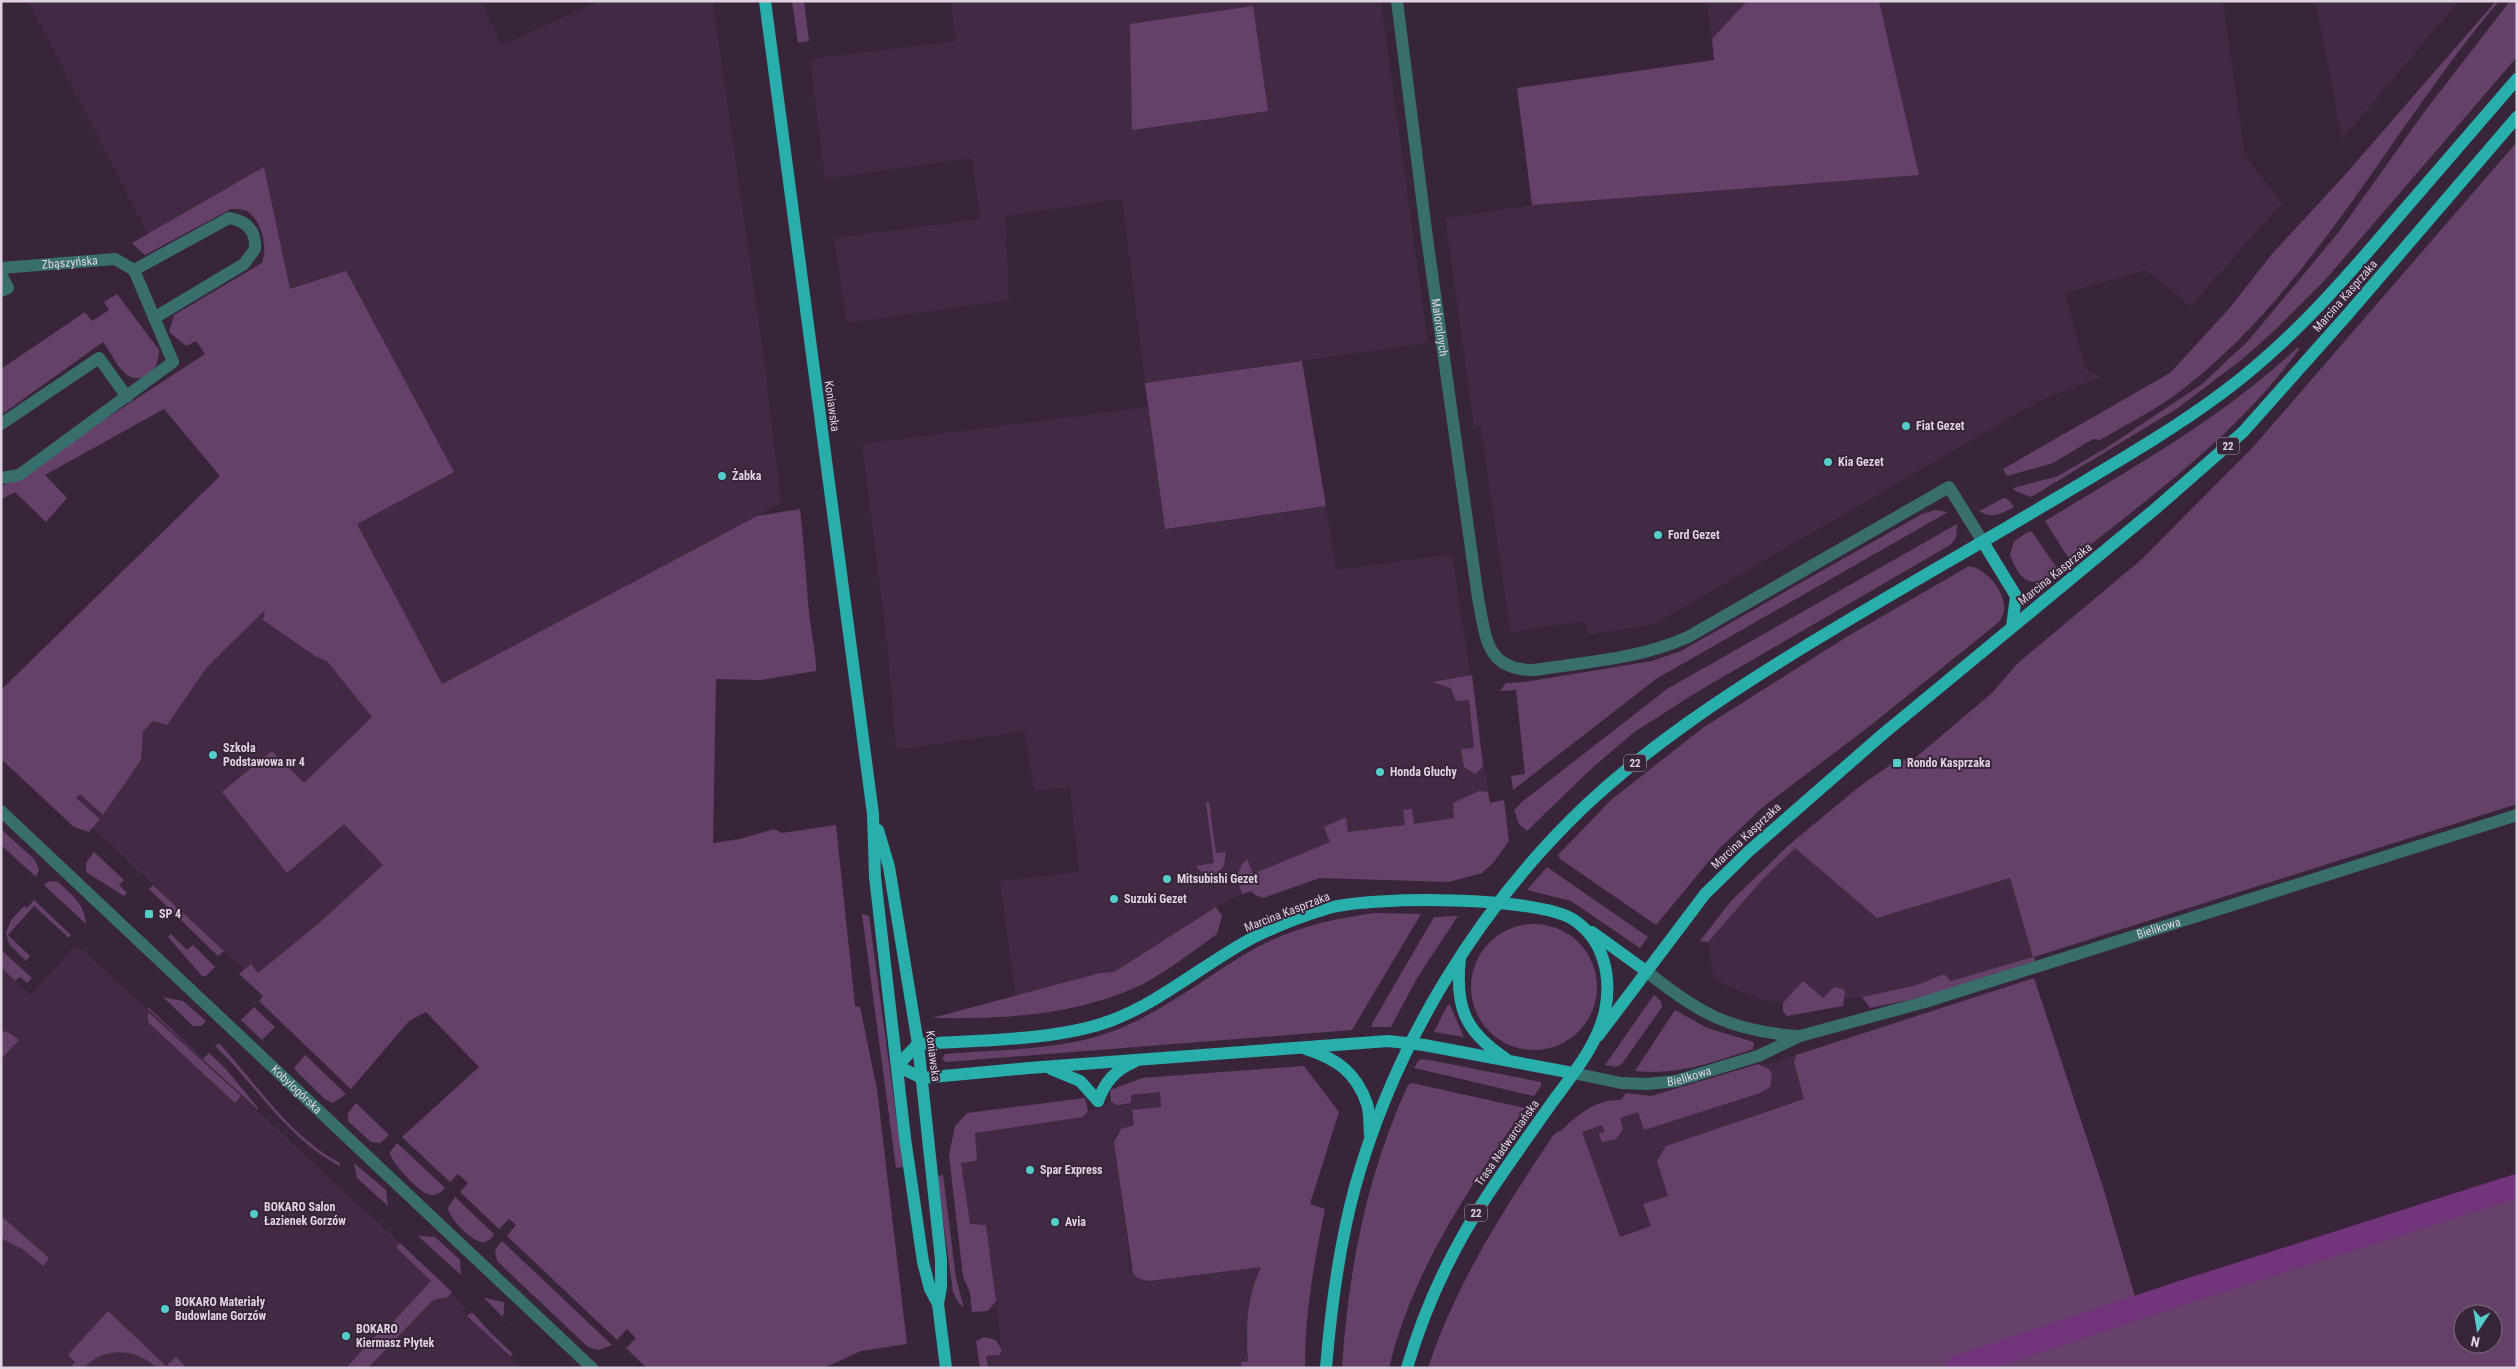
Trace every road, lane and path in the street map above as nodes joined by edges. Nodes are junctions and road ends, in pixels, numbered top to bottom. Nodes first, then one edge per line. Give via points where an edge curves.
1 (765, 1) edge
2 (1397, 1) edge
3 (2517, 79) edge
4 (2517, 118) edge
5 (1, 268) edge
6 (134, 270) junction
7 (1, 274) edge
8 (1, 292) edge
9 (154, 318) junction
10 (127, 396) junction
11 (1, 424) edge
12 (1, 478) edge
13 (1983, 542) junction
14 (2012, 628) junction
15 (1, 811) edge
16 (873, 814) junction
17 (2517, 815) edge
18 (1498, 904) junction
19 (1578, 922) junction
20 (1461, 957) junction
21 (1646, 971) junction
22 (1598, 1036) junction
23 (1800, 1036) junction
24 (1411, 1043) junction
25 (918, 1044) junction
26 (1300, 1047) junction
27 (1147, 1059) junction
28 (1511, 1062) junction
29 (896, 1066) junction
30 (1029, 1068) junction
31 (1573, 1073) junction
32 (922, 1078) junction
33 (1371, 1140) junction
34 (938, 1304) junction
35 (592, 1368) edge
36 (946, 1368) edge
37 (1326, 1368) edge
38 (1407, 1368) edge

1 - 16 main road, Koniawska
2 - 13 street, Małorolnych via 1478,598 1490,650 1502,664 1534,670 1665,648 1949,487
3 - 13 main road, Marcina Kasprzaka / 22 via 2332,294 2250,372 2167,432
4 - 14 main road, Marcina Kasprzaka / 22 via 2243,432 2167,500
5 - 6 street, Zbąszyńska via 115,259
6 - 9 street
6 - 9 street via 229,218 247,224 253,231 255,249 244,264
7 - 8 street via 8,288
9 - 10 street via 174,362
10 - 11 street via 99,358
10 - 12 street via 19,475
13 - 14 main road via 2016,596
13 - 18 main road, Marcina Kasprzaka / 22 via 1798,650 1709,708 1625,771 1584,807 1540,852
14 - 21 main road, Marcina Kasprzaka / 22 via 1749,851 1706,894
15 - 35 street, Kobylogórska
16 - 25 main road, Koniawska via 890,867
16 - 29 main road, Koniawska via 875,877
17 - 23 street, Bielikowa via 1925,1002
18 - 19 main road via 1547,909
18 - 20 main road, 22
18 - 25 main road, Marcina Kasprzaka via 1384,900 1331,907 1257,936 1155,999 1109,1021 1056,1033
19 - 21 main road
19 - 22 main road, 22 via 1593,939 1606,967 1608,991
20 - 24 main road, 22 via 1437,993
20 - 28 main road via 1458,987 1464,1013 1481,1040
21 - 22 main road, Marcina Kasprzaka / 22
21 - 23 street, Bielikowa via 1694,1008 1716,1018 1760,1033
22 - 31 main road, 22
23 - 31 street, Bielikowa via 1758,1056 1662,1084 1621,1083
24 - 26 main road via 1388,1040
24 - 28 main road
24 - 33 main road, 22 via 1395,1074
25 - 29 main road
25 - 32 main road, Koniawska
26 - 27 main road
26 - 33 main road via 1324,1054 1351,1074 1368,1104
27 - 30 main road
27 - 30 main road via 1116,1072 1104,1086 1098,1101 1080,1081 1068,1074
28 - 31 main road
29 - 32 main road
29 - 34 main road, Koniawska via 923,1262
30 - 32 main road
31 - 38 main road, Trasa Nadwarciańska / 22 via 1462,1236 1439,1282
32 - 34 main road, Koniawska via 941,1260
33 - 37 main road, 22 via 1355,1186 1342,1245
34 - 36 main road, Koniawska

